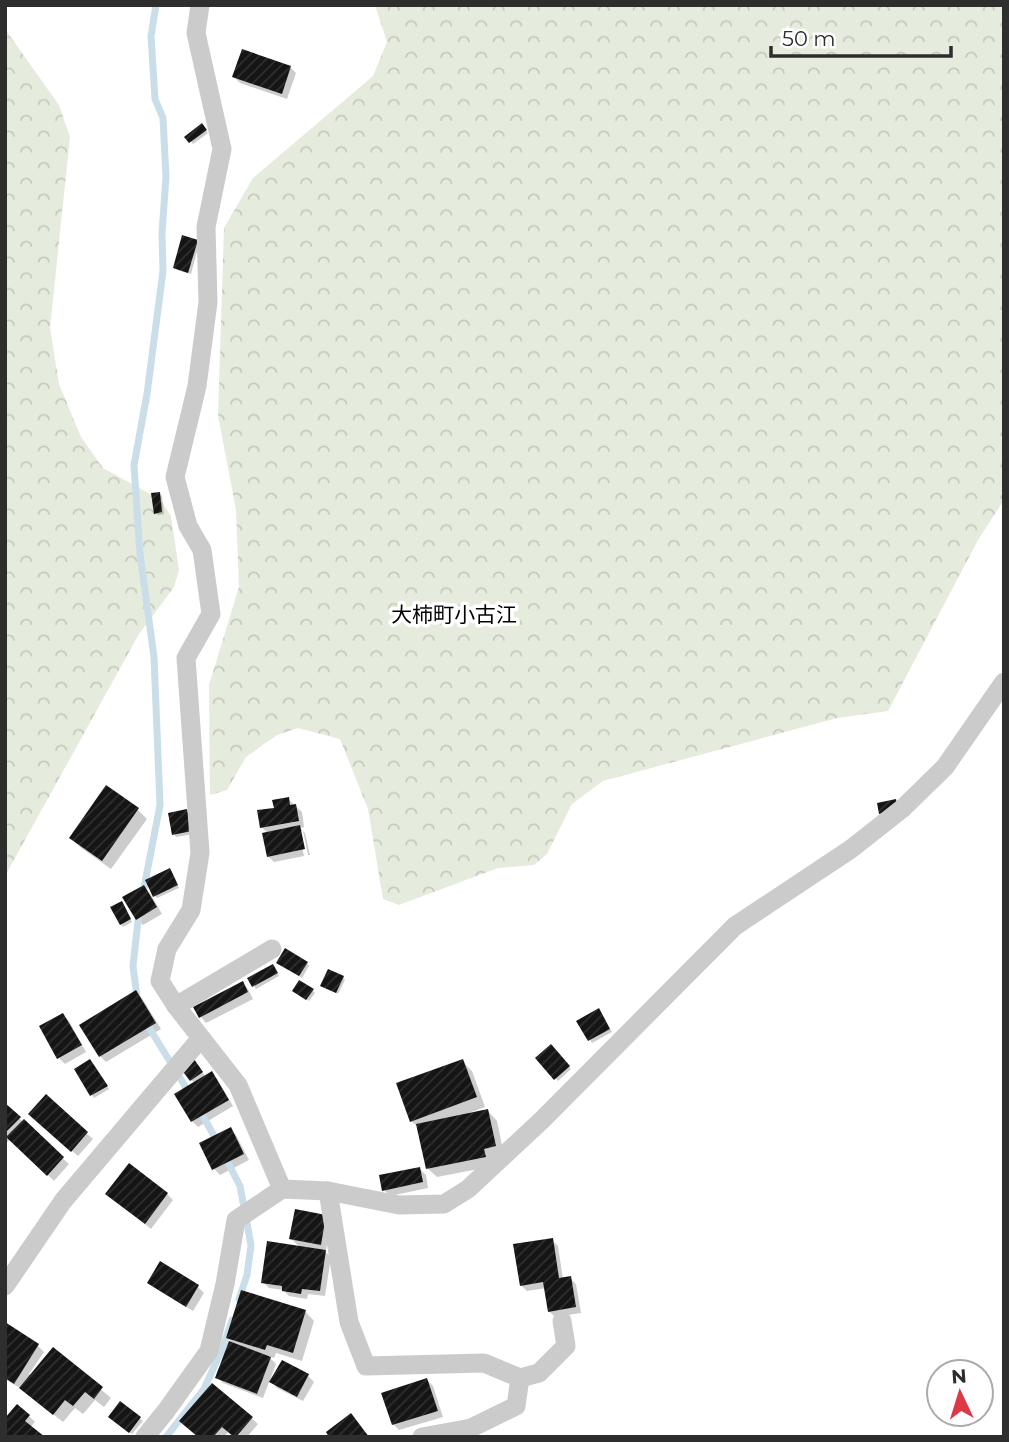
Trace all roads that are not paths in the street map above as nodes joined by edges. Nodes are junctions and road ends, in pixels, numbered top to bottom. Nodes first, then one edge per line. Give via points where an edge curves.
1 (200, 5) edge
2 (1004, 682) edge
3 (272, 949) dead end
4 (176, 1006) junction
5 (201, 1038) junction
6 (282, 1188) junction
7 (328, 1191) junction
8 (5, 1286) edge
9 (562, 1321) dead end
10 (520, 1378) junction
11 (145, 1437) edge
12 (422, 1437) edge

1 - 4 street via 196,33 222,149 206,227 208,302 197,386 175,477 188,526 202,550 211,614 186,658 200,853 191,910 167,948 160,981
2 - 7 street via 945,767 903,808 851,849 735,926 468,1189 444,1203 399,1205
3 - 4 street
4 - 5 street
5 - 6 street via 238,1085
5 - 8 street via 62,1201
6 - 7 street
6 - 11 street via 236,1220 209,1351
7 - 10 street via 349,1322 366,1366 484,1363
9 - 10 street via 566,1346 539,1373
10 - 12 street via 516,1406 471,1429

